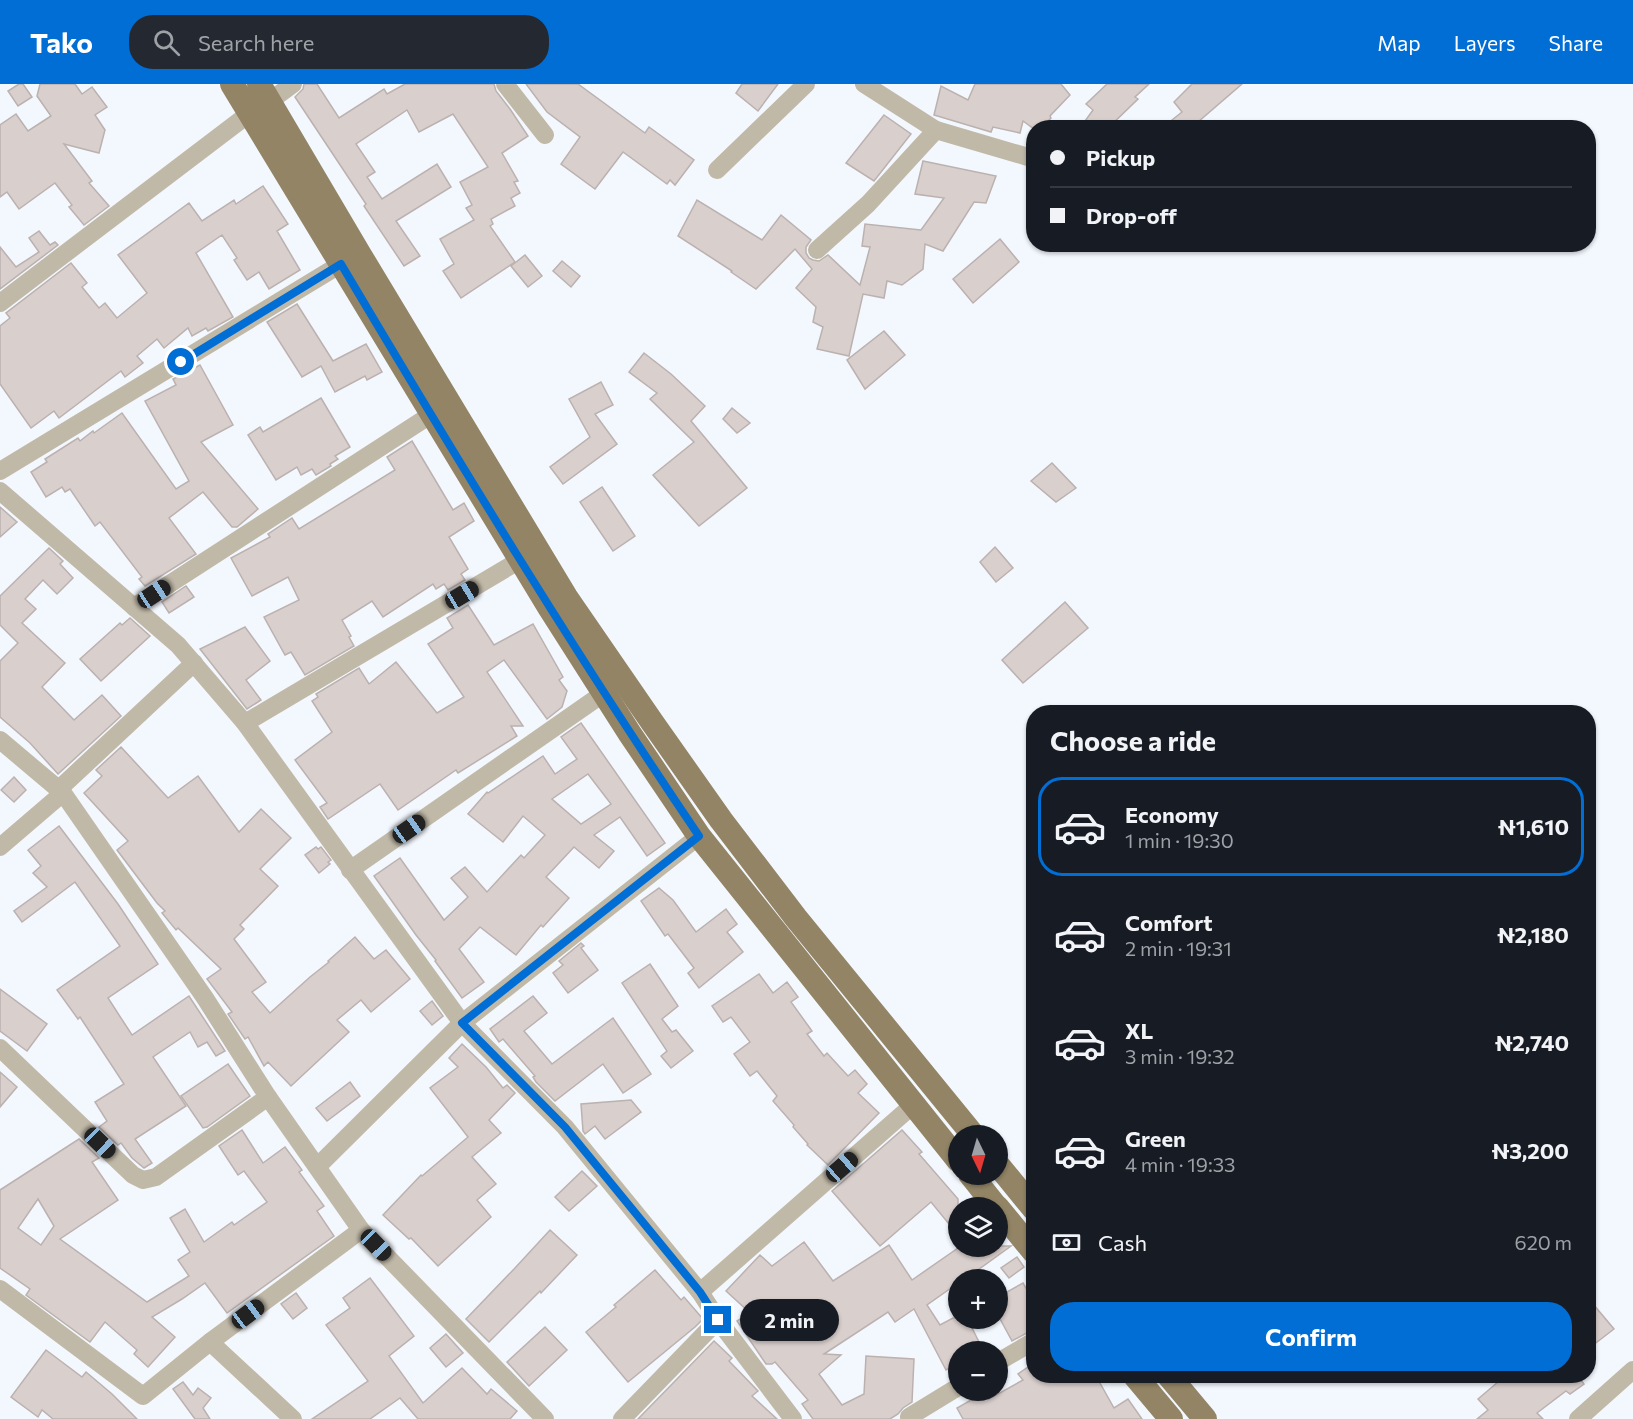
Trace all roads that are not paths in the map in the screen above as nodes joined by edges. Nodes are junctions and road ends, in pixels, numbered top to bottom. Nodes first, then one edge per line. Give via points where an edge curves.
1 (232, 84) edge
2 (293, 84) edge
3 (506, 84) edge
4 (806, 84) edge
5 (864, 84) edge
6 (260, 100) edge
7 (936, 130) junction
8 (545, 135) dead end
9 (1026, 156) edge
10 (717, 170) dead end
11 (818, 250) dead end
12 (341, 264) junction
13 (0, 303) edge
14 (432, 414) junction
15 (0, 471) edge
16 (0, 490) edge
17 (520, 560) junction
18 (134, 607) junction
19 (194, 663) junction
20 (604, 693) junction
21 (245, 723) junction
22 (0, 740) edge
23 (61, 791) junction
24 (699, 836) junction
25 (0, 847) edge
26 (350, 870) junction
27 (462, 1023) junction
28 (0, 1048) edge
29 (268, 1097) junction
30 (913, 1105) junction
31 (965, 1125) edge
32 (948, 1148) edge
33 (317, 1167) junction
34 (1008, 1177) edge
35 (979, 1185) edge
36 (988, 1197) edge
37 (1026, 1199) edge
38 (1008, 1221) edge
39 (361, 1230) junction
40 (1026, 1242) edge
41 (0, 1289) edge
42 (700, 1292) junction
43 (718, 1320) junction
44 (210, 1342) junction
45 (1026, 1346) edge
46 (1008, 1356) edge
47 (1633, 1370) edge
48 (1141, 1383) edge
49 (1175, 1383) edge
50 (948, 1393) edge
51 (909, 1417) dead end
52 (293, 1419) edge
53 (545, 1419) edge
54 (622, 1419) edge
55 (793, 1419) edge
56 (1171, 1419) edge
57 (1205, 1419) edge
58 (1578, 1419) edge

1 - 6 main road
2 - 6 street
3 - 8 street
4 - 10 street
5 - 7 street
6 - 12 main road
6 - 13 street
6 - 31 main road via 360,255 566,597 728,829
7 - 9 street
7 - 11 street via 868,204
12 - 14 main road
12 - 15 street
14 - 17 main road
14 - 18 street
16 - 18 street
17 - 20 main road
17 - 21 street
18 - 19 street
19 - 21 street
19 - 23 street
20 - 24 main road
20 - 26 street
21 - 26 street
22 - 23 street
23 - 25 street
23 - 29 street via 205,998
24 - 27 street
24 - 30 main road
26 - 27 street
27 - 33 street
27 - 42 street via 565,1127
28 - 29 street via 133,1175 143,1180 156,1177
29 - 33 street
30 - 32 main road
30 - 42 street
33 - 39 street
34 - 37 main road
35 - 36 main road
38 - 40 main road
39 - 44 street
39 - 53 street
41 - 44 street via 143,1396
42 - 43 street
43 - 54 street
43 - 55 street
44 - 52 street
45 - 46 street
47 - 58 street
48 - 56 main road
49 - 57 main road
50 - 51 street

